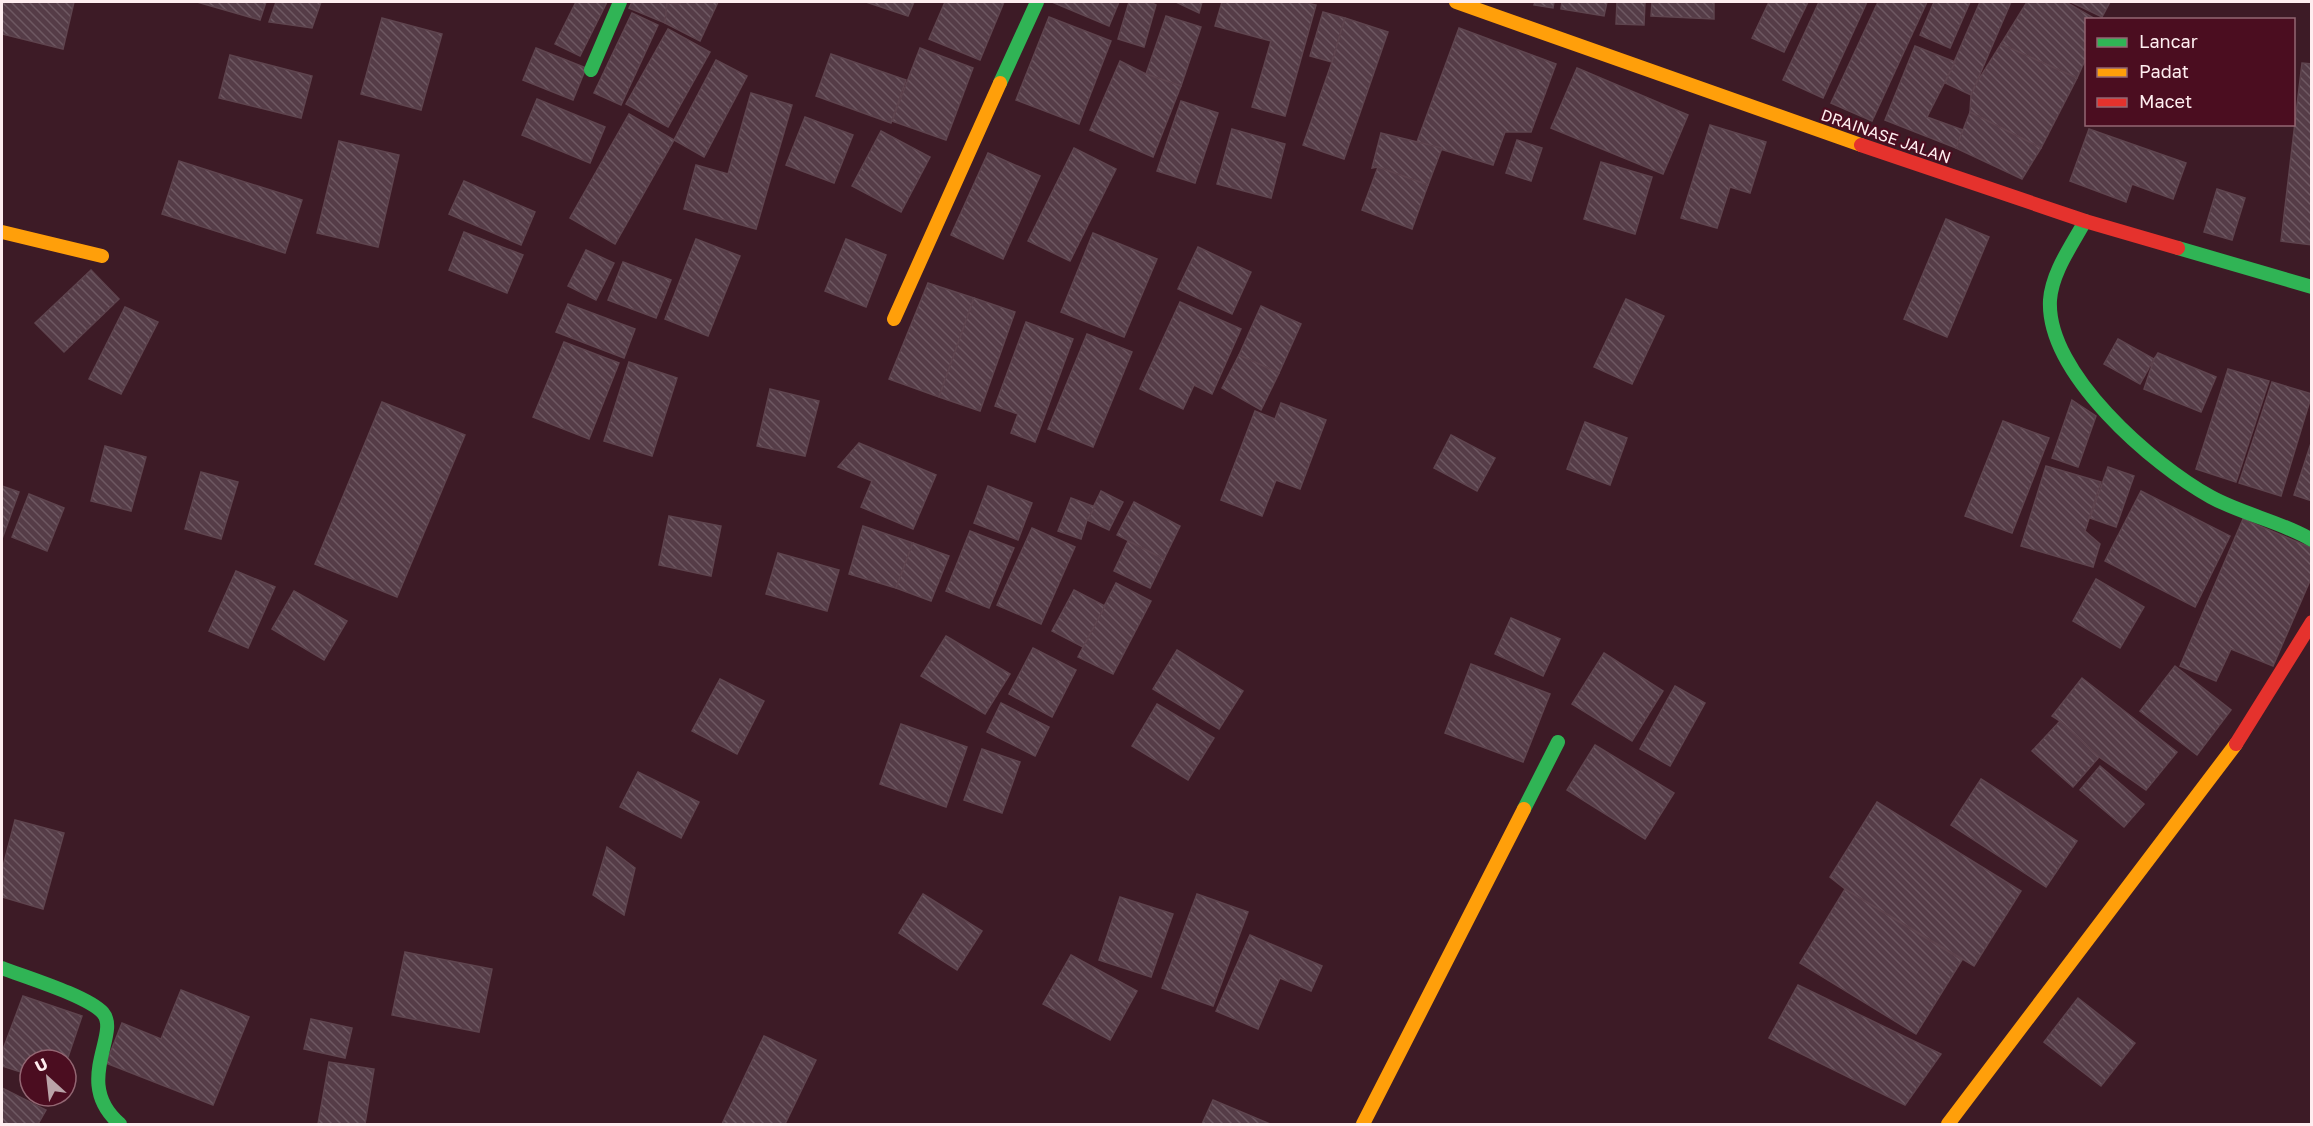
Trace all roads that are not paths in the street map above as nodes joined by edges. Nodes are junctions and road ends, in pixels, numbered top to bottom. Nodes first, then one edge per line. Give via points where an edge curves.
1 (621, 2) edge
2 (1037, 2) edge
3 (1455, 2) edge
4 (591, 70) dead end
5 (2085, 221) junction
6 (2, 232) edge
7 (102, 256) dead end
8 (2312, 287) edge
9 (894, 320) dead end
10 (2312, 540) edge
11 (2312, 622) edge
12 (1558, 742) dead end
13 (2, 968) edge
14 (120, 1125) edge
15 (1363, 1125) edge
16 (1948, 1125) edge

1 - 4 street
2 - 9 street
3 - 5 street, DRAINASE JALAN
5 - 8 street, DRAINASE JALAN
5 - 10 street via 2053,284 2049,302 2054,334 2096,403 2173,473 2213,498
6 - 7 street
11 - 16 street via 2228,756
12 - 15 street
13 - 14 street via 83,1000 102,1013 108,1028 96,1078 105,1108

